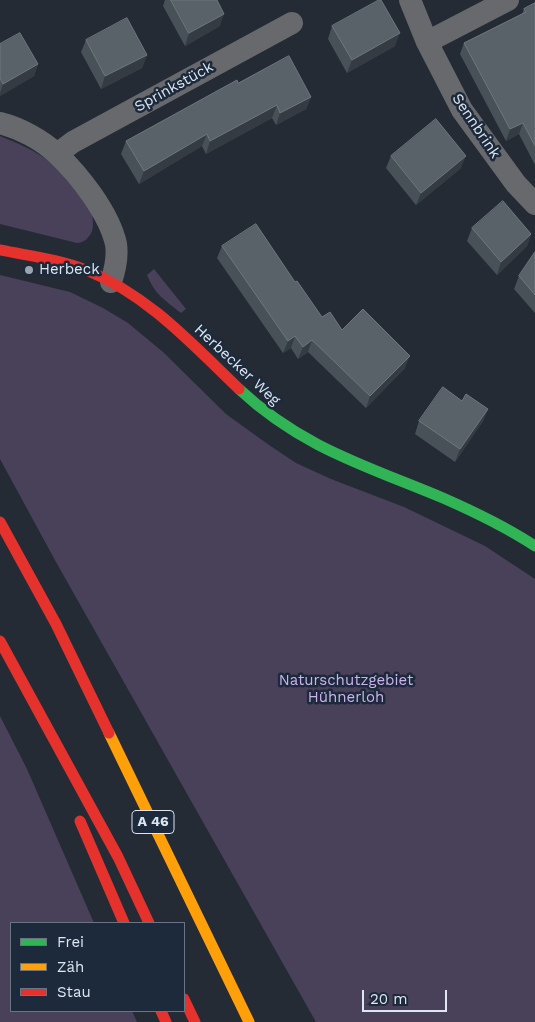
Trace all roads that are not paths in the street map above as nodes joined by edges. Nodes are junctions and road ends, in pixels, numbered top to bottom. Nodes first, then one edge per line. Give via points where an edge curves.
1 (410, 0) edge
2 (508, 0) edge
3 (292, 23) dead end
4 (427, 42) junction
5 (0, 123) edge
6 (57, 154) junction
7 (535, 204) edge
8 (0, 250) edge
9 (111, 282) junction
10 (0, 522) edge
11 (535, 546) edge
12 (0, 641) edge
13 (17, 673) junction
14 (63, 780) dead end
15 (74, 807) dead end
16 (124, 922) edge
17 (149, 922) edge
18 (185, 1001) edge
19 (194, 1022) edge
20 (249, 1022) edge

1 - 4 street, Sennbrink
2 - 4 street
3 - 6 street, Sprinkstück via 73,142
4 - 7 street, Sennbrink via 462,110 516,184
5 - 6 street via 35,139
6 - 9 street via 76,175 106,219 116,245 116,269
8 - 9 main road, Herbecker Weg via 72,265
9 - 11 main road, Herbecker Weg via 193,343 256,406 284,426 345,459 471,510
10 - 20 main road, A 46 via 56,624
12 - 13 main road
13 - 14 main road
13 - 17 main road via 118,857
15 - 16 main road
18 - 19 main road

